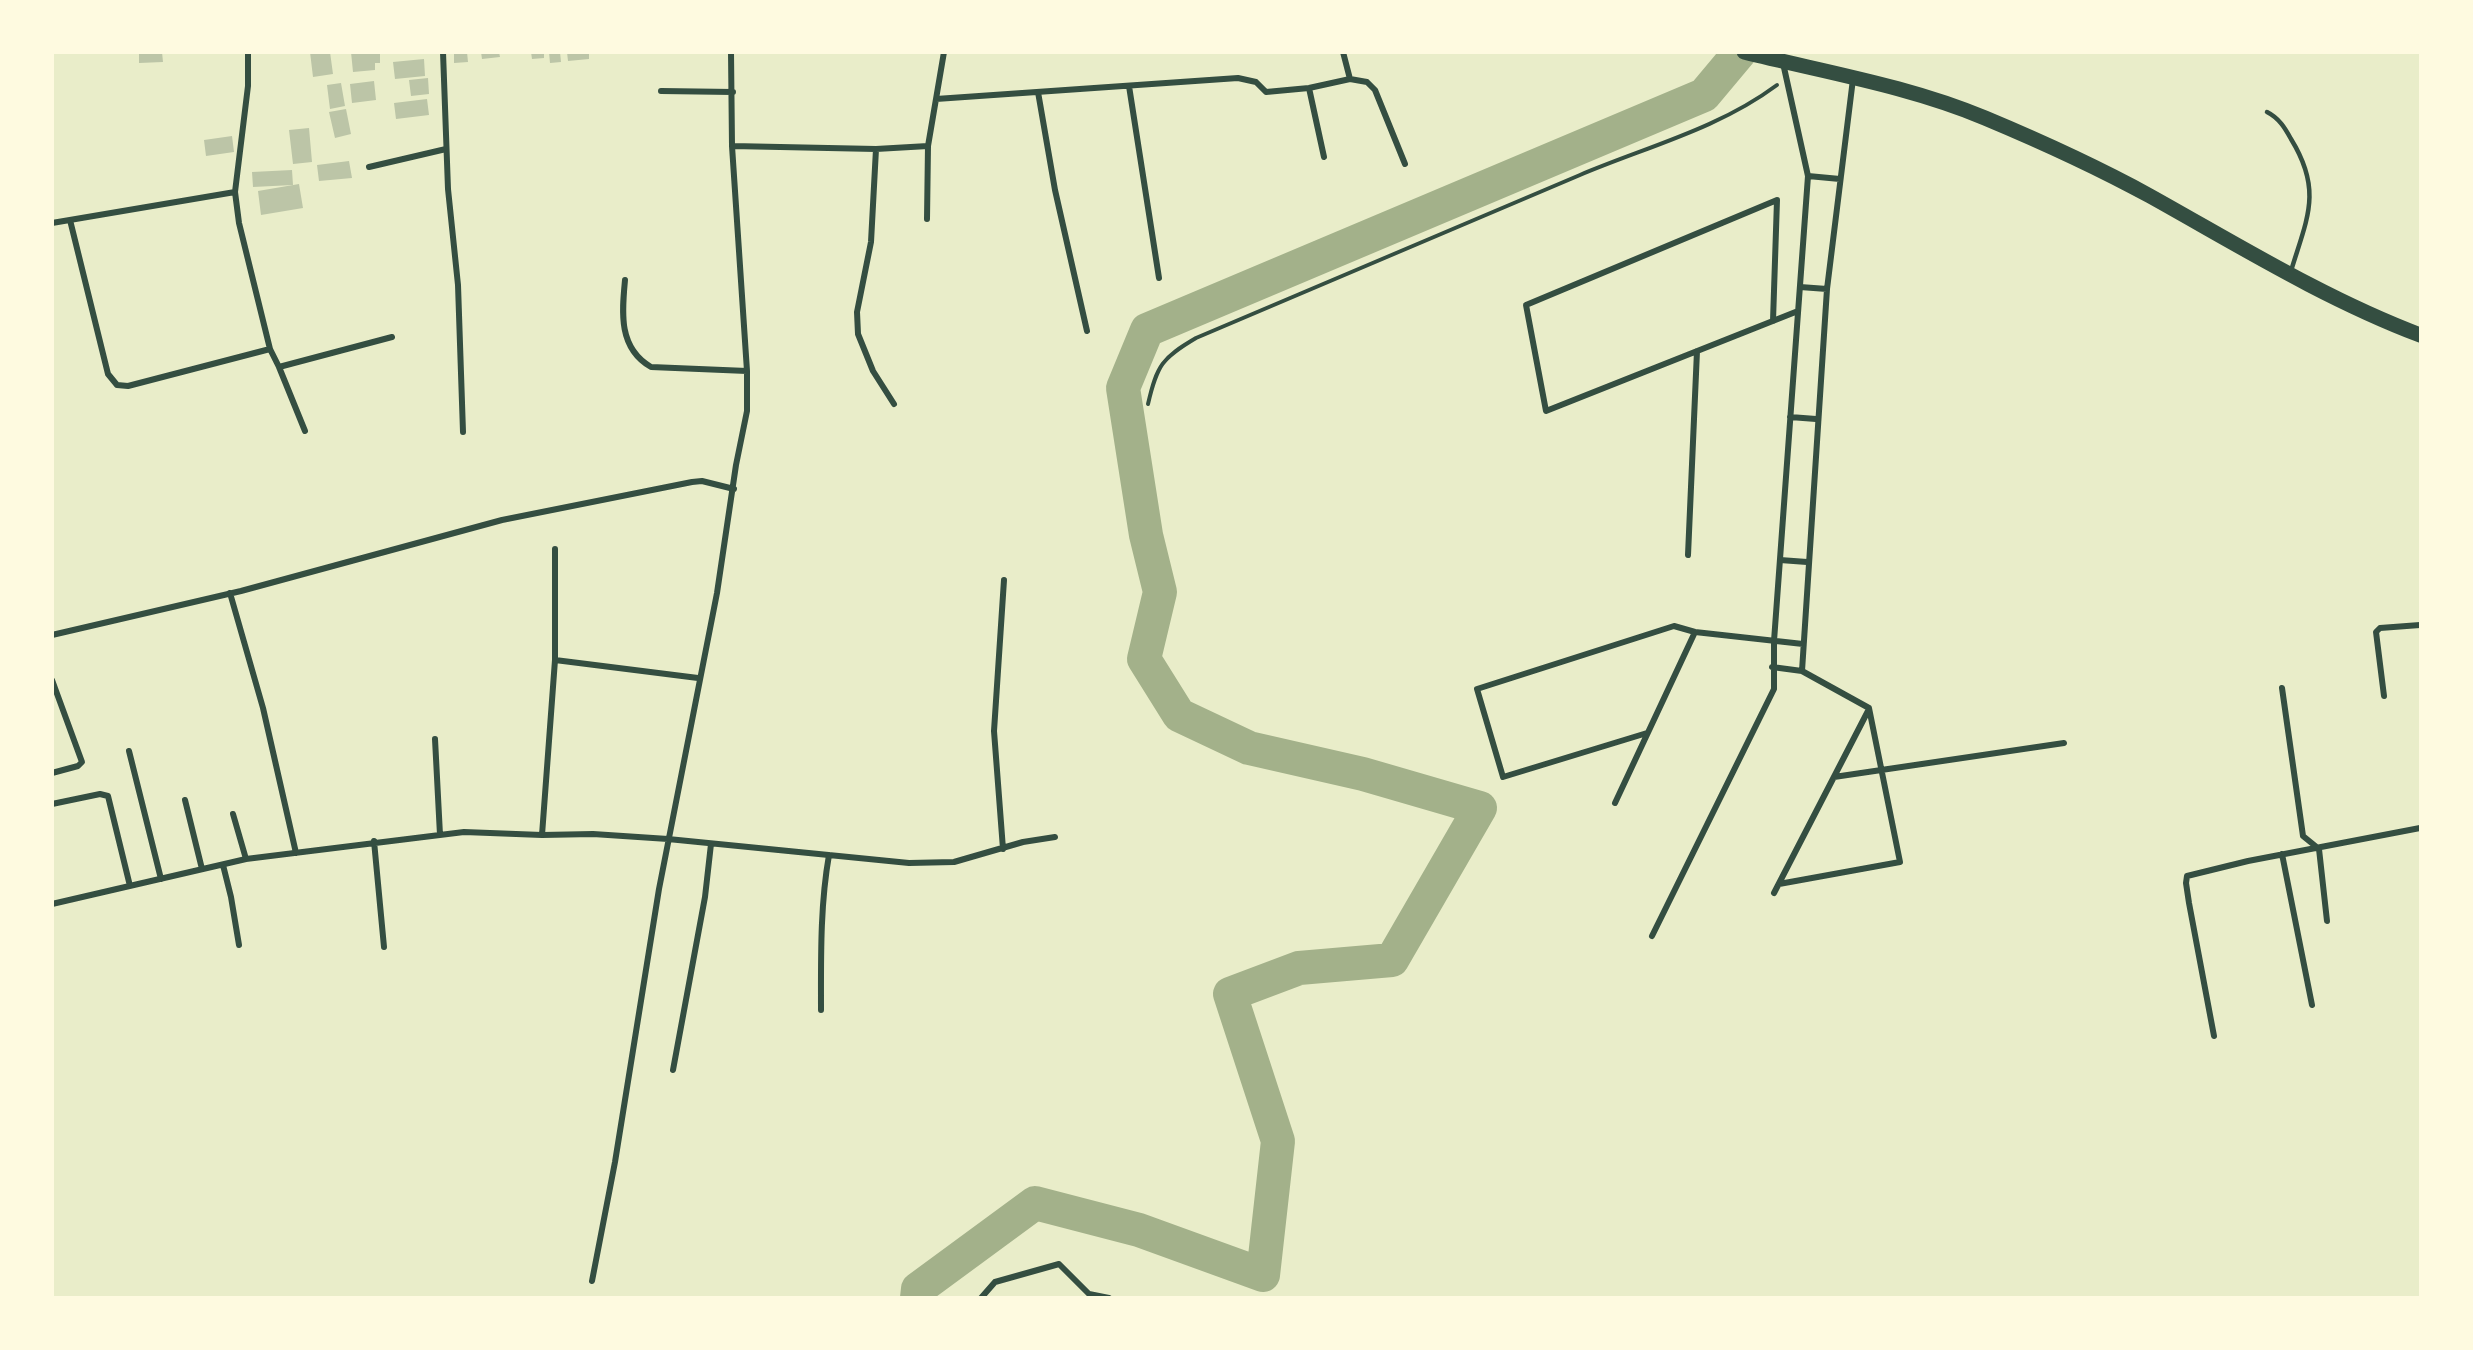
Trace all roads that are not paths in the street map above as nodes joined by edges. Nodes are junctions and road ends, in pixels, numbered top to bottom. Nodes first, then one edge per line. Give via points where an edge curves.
1 (248, 52) edge
2 (443, 52) edge
3 (731, 52) edge
4 (944, 52) edge
5 (1343, 52) edge
6 (1744, 52) edge
7 (1780, 62) junction
8 (1350, 79) junction
9 (1853, 79) junction
10 (1130, 86) junction
11 (1309, 88) junction
12 (661, 91) dead end
13 (733, 92) junction
14 (1038, 92) junction
15 (936, 99) junction
16 (2267, 112) dead end
17 (732, 146) junction
18 (928, 146) junction
19 (446, 149) junction
20 (876, 149) junction
21 (1323, 157) dead end
22 (1405, 164) dead end
23 (369, 167) dead end
24 (1808, 176) junction
25 (1840, 179) junction
26 (235, 192) junction
27 (927, 219) dead end
28 (70, 220) junction
29 (52, 223) edge
30 (2290, 273) junction
31 (1159, 278) dead end
32 (625, 280) dead end
33 (1800, 286) junction
34 (1827, 289) junction
35 (1798, 311) junction
36 (1773, 321) junction
37 (1087, 331) dead end
38 (2421, 335) edge
39 (392, 337) dead end
40 (270, 349) junction
41 (1697, 351) junction
42 (279, 366) junction
43 (747, 371) junction
44 (894, 404) dead end
45 (1790, 417) junction
46 (1816, 419) junction
47 (305, 431) dead end
48 (463, 432) dead end
49 (734, 489) junction
50 (555, 549) dead end
51 (1688, 555) dead end
52 (1780, 560) junction
53 (1807, 562) junction
54 (1004, 580) dead end
55 (230, 593) junction
56 (2421, 625) edge
57 (1695, 632) junction
58 (52, 636) edge
59 (1774, 641) junction
60 (1803, 644) junction
61 (555, 660) junction
62 (1772, 667) junction
63 (1802, 671) junction
64 (699, 678) junction
65 (52, 680) edge
66 (2282, 688) dead end
67 (2384, 696) dead end
68 (1869, 708) junction
69 (1647, 733) junction
70 (435, 739) dead end
71 (2064, 743) dead end
72 (129, 752) dead end
73 (1881, 769) junction
74 (52, 773) edge
75 (1834, 777) junction
76 (185, 800) dead end
77 (1615, 803) dead end
78 (52, 804) edge
79 (233, 814) dead end
80 (2421, 828) edge
81 (440, 835) junction
82 (542, 835) junction
83 (1054, 837) dead end
84 (668, 839) junction
85 (374, 841) junction
86 (711, 844) junction
87 (1003, 849) junction
88 (2319, 849) junction
89 (296, 854) junction
90 (829, 855) junction
91 (2282, 855) junction
92 (246, 859) junction
93 (223, 865) junction
94 (202, 869) junction
95 (161, 879) junction
96 (1779, 884) junction
97 (130, 886) junction
98 (1774, 893) dead end
99 (52, 904) edge
100 (2327, 921) dead end
101 (1652, 936) dead end
102 (239, 945) dead end
103 (384, 947) dead end
104 (2312, 1005) dead end
105 (822, 1010) dead end
106 (2214, 1036) dead end
107 (673, 1070) dead end
108 (592, 1281) dead end
109 (1087, 1296) edge
110 (981, 1298) edge
111 (1109, 1298) edge

1 - 26 street via 248,86
2 - 19 street
3 - 13 street
4 - 15 street
5 - 8 street
6 - 7 main road
7 - 9 main road
7 - 24 street
8 - 11 street
8 - 22 street via 1367,82 1375,90
9 - 25 street
9 - 30 main road via 1948,103 2001,124 2148,195
10 - 11 street via 1238,78 1256,82 1266,92
10 - 14 street
10 - 31 street
11 - 21 street
12 - 13 street
13 - 17 street
14 - 15 street
14 - 37 street via 1055,190
15 - 18 street
16 - 30 lane via 2284,126 2305,161 2311,186 2309,213
17 - 20 street
17 - 43 street
18 - 20 street
18 - 27 street
19 - 23 street
19 - 48 street via 458,285
20 - 44 street via 871,242 857,312 858,333 873,371
24 - 25 street
24 - 33 street
25 - 34 street
26 - 28 street
26 - 40 street
28 - 29 street
28 - 40 street via 108,374 117,385 128,386
30 - 38 main road via 2337,299
32 - 43 street via 622,320 639,360 651,367
33 - 34 street
33 - 35 street
34 - 46 street
35 - 36 street
35 - 45 street
36 - 41 street
36 - 41 street via 1777,200 1526,304 1546,411
39 - 42 street
40 - 42 street
41 - 51 street
42 - 47 street
43 - 49 street via 747,411
45 - 46 street
45 - 52 street
46 - 53 street
49 - 55 street via 692,482 502,520
49 - 64 street
50 - 61 street
52 - 53 street
52 - 59 street
53 - 60 street
54 - 87 street via 994,731
55 - 58 street
55 - 89 street via 263,708
56 - 67 street via 2380,628 2376,632
57 - 59 street
57 - 69 street
57 - 69 street via 1674,626 1477,689 1503,777
59 - 60 street
59 - 62 street
60 - 63 street
61 - 64 street
61 - 82 street
62 - 63 street
62 - 101 street via 1774,689
63 - 68 street
64 - 84 street
65 - 74 street via 82,762
66 - 88 street via 2303,836
68 - 73 street
68 - 75 street
69 - 77 street
70 - 81 street
71 - 73 street
72 - 95 street
73 - 75 street
73 - 96 street via 1900,862
75 - 96 street
76 - 94 street
78 - 97 street via 100,794 108,796
79 - 92 street
80 - 88 street
81 - 82 street
81 - 85 street
82 - 84 street
83 - 87 street
84 - 86 street
84 - 108 street
85 - 89 street
85 - 103 street
86 - 90 street
86 - 107 street
87 - 90 street via 954,862
88 - 91 street
88 - 100 street
89 - 92 street
90 - 105 street via 820,936
91 - 104 street
91 - 106 street via 2187,876 2190,914
92 - 93 street
93 - 94 street
93 - 102 street
94 - 95 street
95 - 97 street
96 - 98 street
97 - 99 street
109 - 110 street via 1059,1264 995,1282
109 - 111 street

